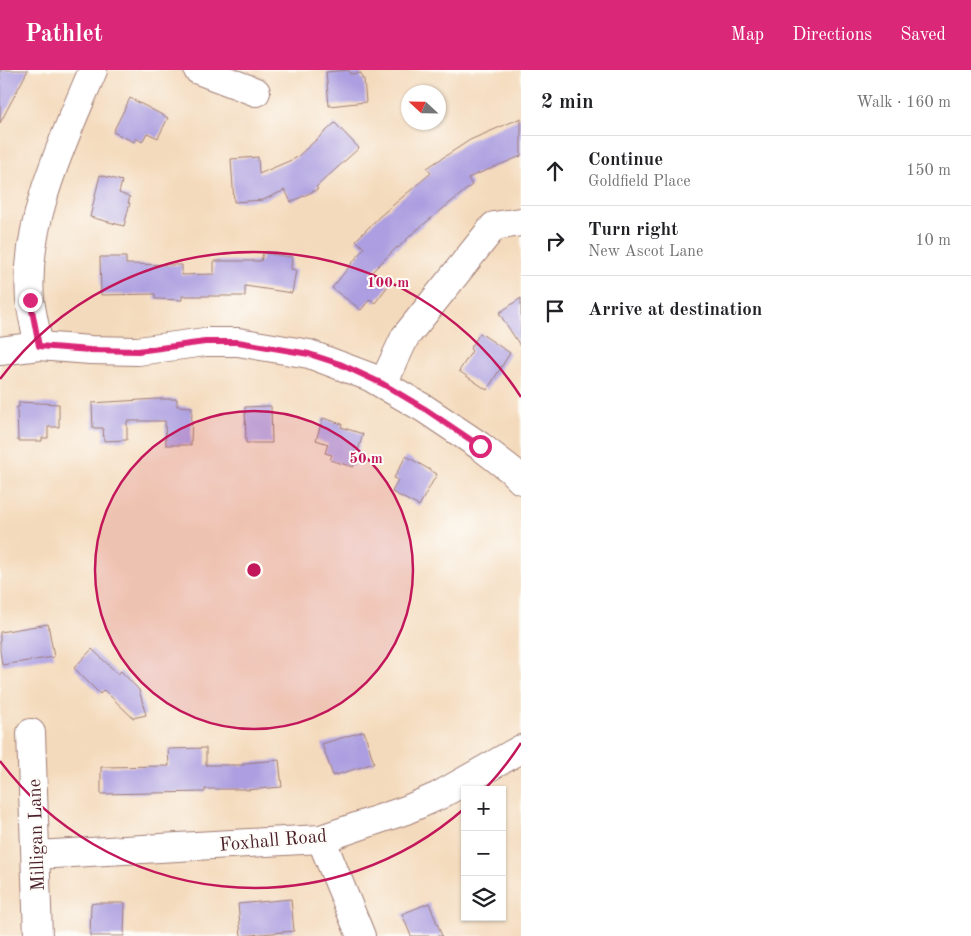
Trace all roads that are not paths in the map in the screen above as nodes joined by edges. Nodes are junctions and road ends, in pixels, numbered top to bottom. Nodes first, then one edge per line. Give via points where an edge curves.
1 (93, 70) edge
2 (198, 70) edge
3 (256, 92) dead end
4 (521, 222) edge
5 (39, 346) junction
6 (0, 351) edge
7 (383, 384) junction
8 (521, 480) edge
9 (31, 733) dead end
10 (521, 750) edge
11 (321, 839) junction
12 (36, 854) junction
13 (38, 936) edge
14 (361, 936) edge

1 - 5 street via 39,212 31,259 30,300
2 - 3 street
4 - 7 street via 494,226 404,337
5 - 6 street
5 - 7 street via 138,351 205,342 238,342 309,354
7 - 8 street via 446,422
9 - 12 street, Milligan Lane
10 - 11 street, Foxhall Road via 438,796
11 - 12 street, Foxhall Road
11 - 14 street
12 - 13 street, Milligan Lane

